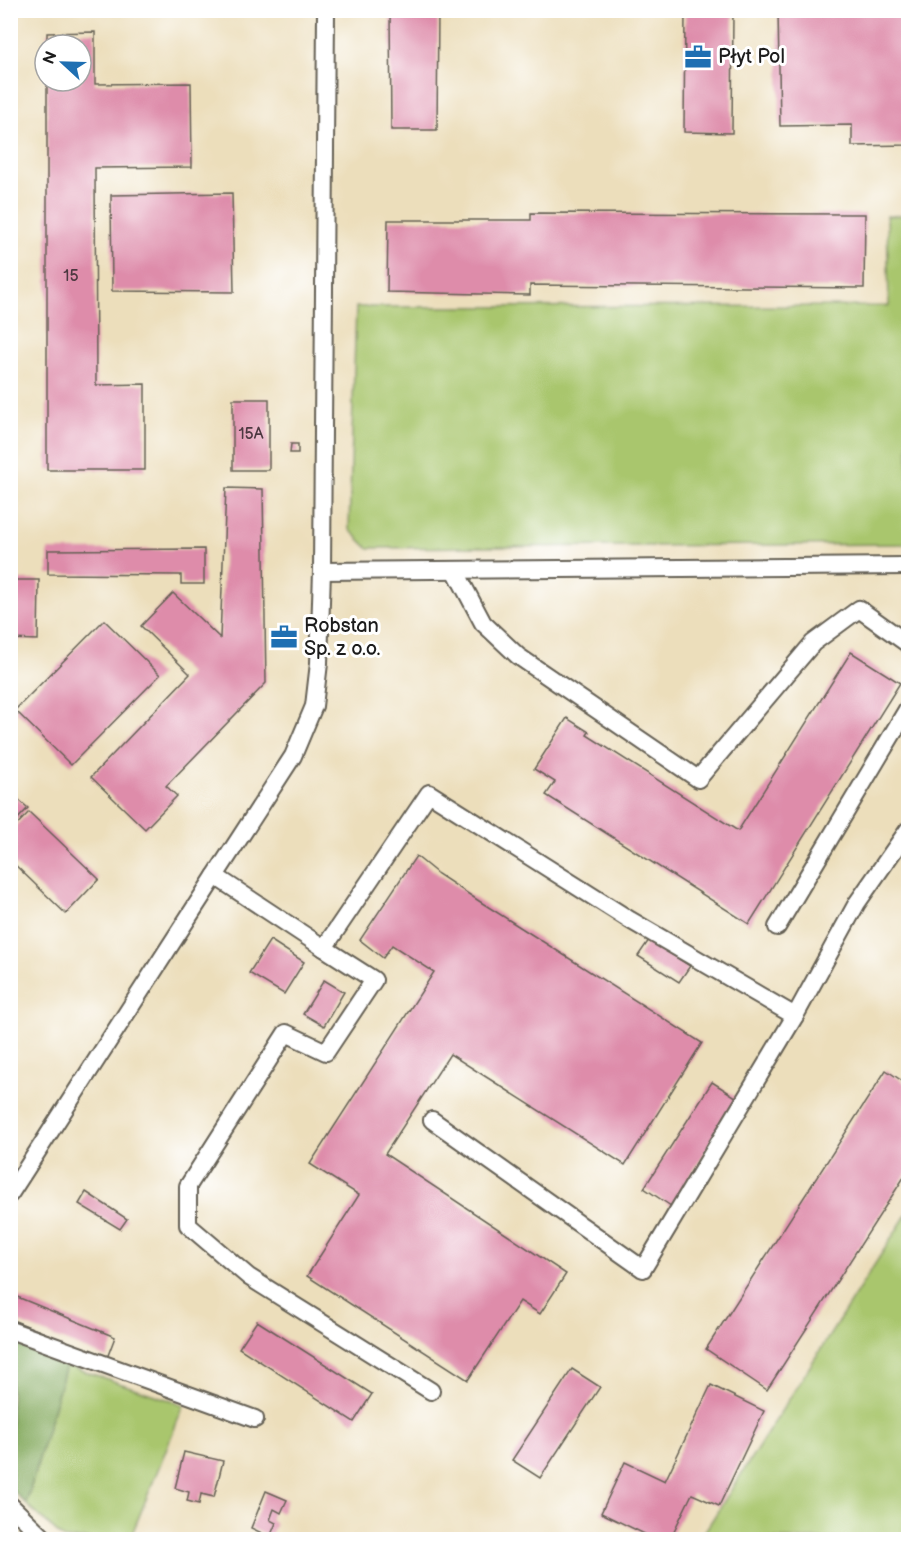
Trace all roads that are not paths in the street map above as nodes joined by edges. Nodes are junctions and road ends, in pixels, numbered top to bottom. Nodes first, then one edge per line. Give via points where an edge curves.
1 (326, 10) edge
2 (909, 566) edge
3 (455, 570) junction
4 (322, 571) junction
5 (909, 644) edge
6 (909, 708) edge
7 (909, 830) edge
8 (215, 876) junction
9 (777, 927) dead end
10 (324, 948) junction
11 (795, 1016) junction
12 (432, 1120) dead end
13 (10, 1194) edge
14 (10, 1330) edge
15 (430, 1391) dead end
16 (255, 1419) dead end
17 (10, 1505) edge
18 (46, 1539) edge

1 - 4 lane
2 - 3 lane
3 - 4 lane
3 - 5 lane via 483,623 518,656 698,779 813,643 860,609
4 - 8 lane via 314,706 292,756
6 - 9 lane
7 - 11 lane via 857,903
8 - 10 lane
8 - 13 lane
10 - 11 lane via 429,793 630,920
10 - 15 lane via 374,980 326,1052 286,1034 188,1186 188,1225 249,1277
11 - 12 lane via 644,1269
14 - 16 lane
17 - 18 lane

